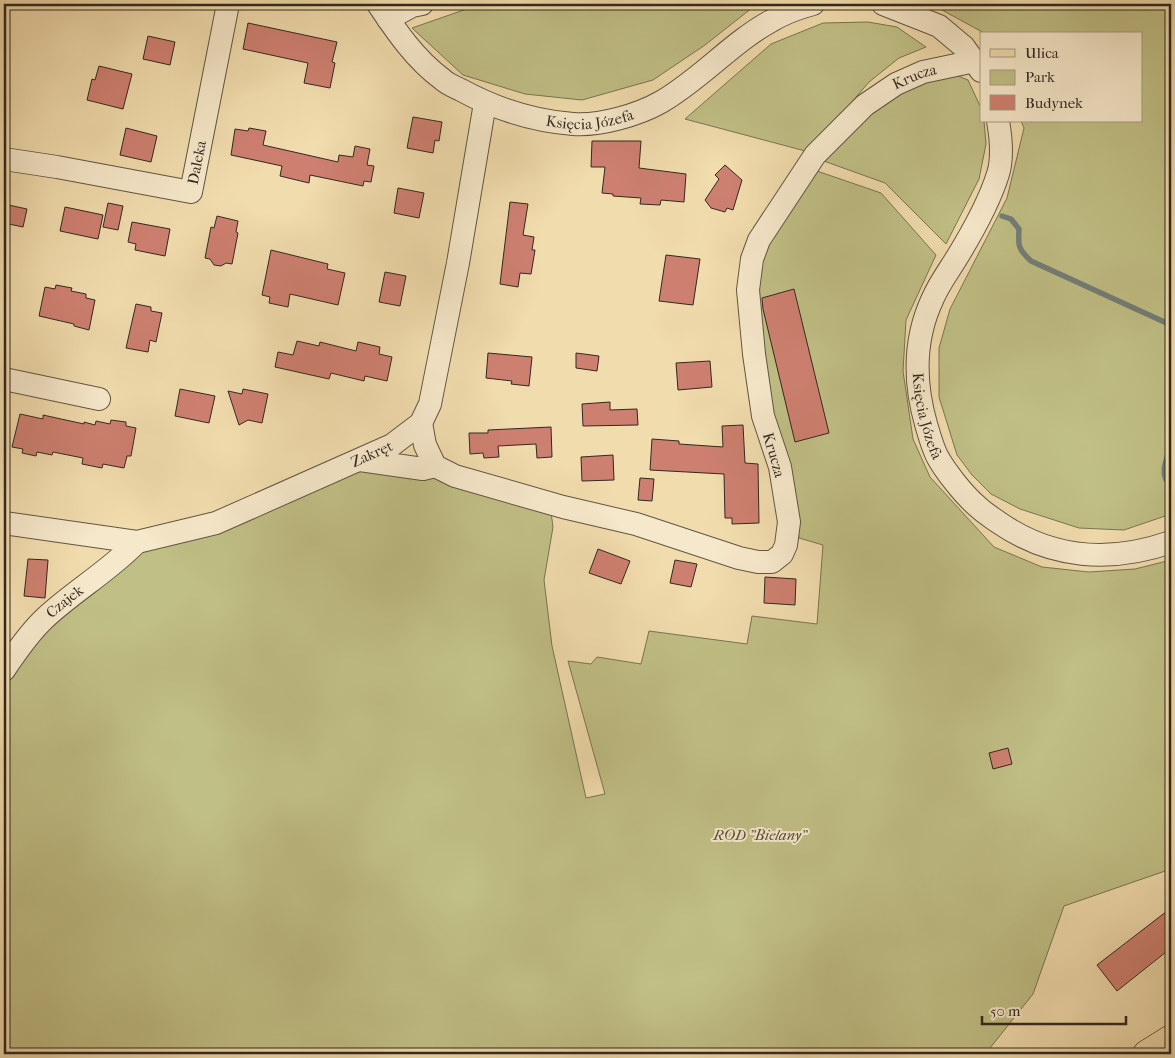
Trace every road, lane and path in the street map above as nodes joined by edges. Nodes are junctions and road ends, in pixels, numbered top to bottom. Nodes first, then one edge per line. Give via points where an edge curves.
1 (228, 4) edge
2 (422, 4) edge
3 (813, 4) edge
4 (883, 4) edge
5 (383, 11) edge
6 (978, 66) edge
7 (485, 103) junction
8 (998, 122) edge
9 (4, 159) edge
10 (4, 378) edge
11 (99, 399) dead end
12 (421, 423) junction
13 (360, 460) junction
14 (434, 466) junction
15 (4, 523) edge
16 (137, 542) junction
17 (1171, 542) edge
18 (4, 670) edge
19 (1171, 1039) edge
20 (1147, 1054) edge

1 - 9 street, Daleka via 192,192
2 - 5 street
3 - 7 street, Księcia Józefa via 791,10 770,21 662,101 626,117 574,124 514,113
4 - 6 street via 939,26 964,47
5 - 7 street, Księcia Józefa via 414,54 442,80
6 - 14 street, Krucza via 923,72 896,84 866,105 815,155 758,240 748,290 754,354 762,416 780,467 789,522 786,545 782,554 772,562 739,558 636,524 455,476
7 - 12 street, Zakręt via 430,404
8 - 17 street, Księcia Józefa via 998,173 980,215 932,299 920,335 918,381 922,409 936,455 977,506 1016,534 1066,552 1093,556 1118,555
10 - 11 street
12 - 13 street, Zakręt via 392,445
12 - 14 street via 425,445
13 - 14 street via 423,469
13 - 16 street, Zakręt via 216,523
15 - 16 street, Zakręt
16 - 18 street, Czajek via 44,619
19 - 20 main road

